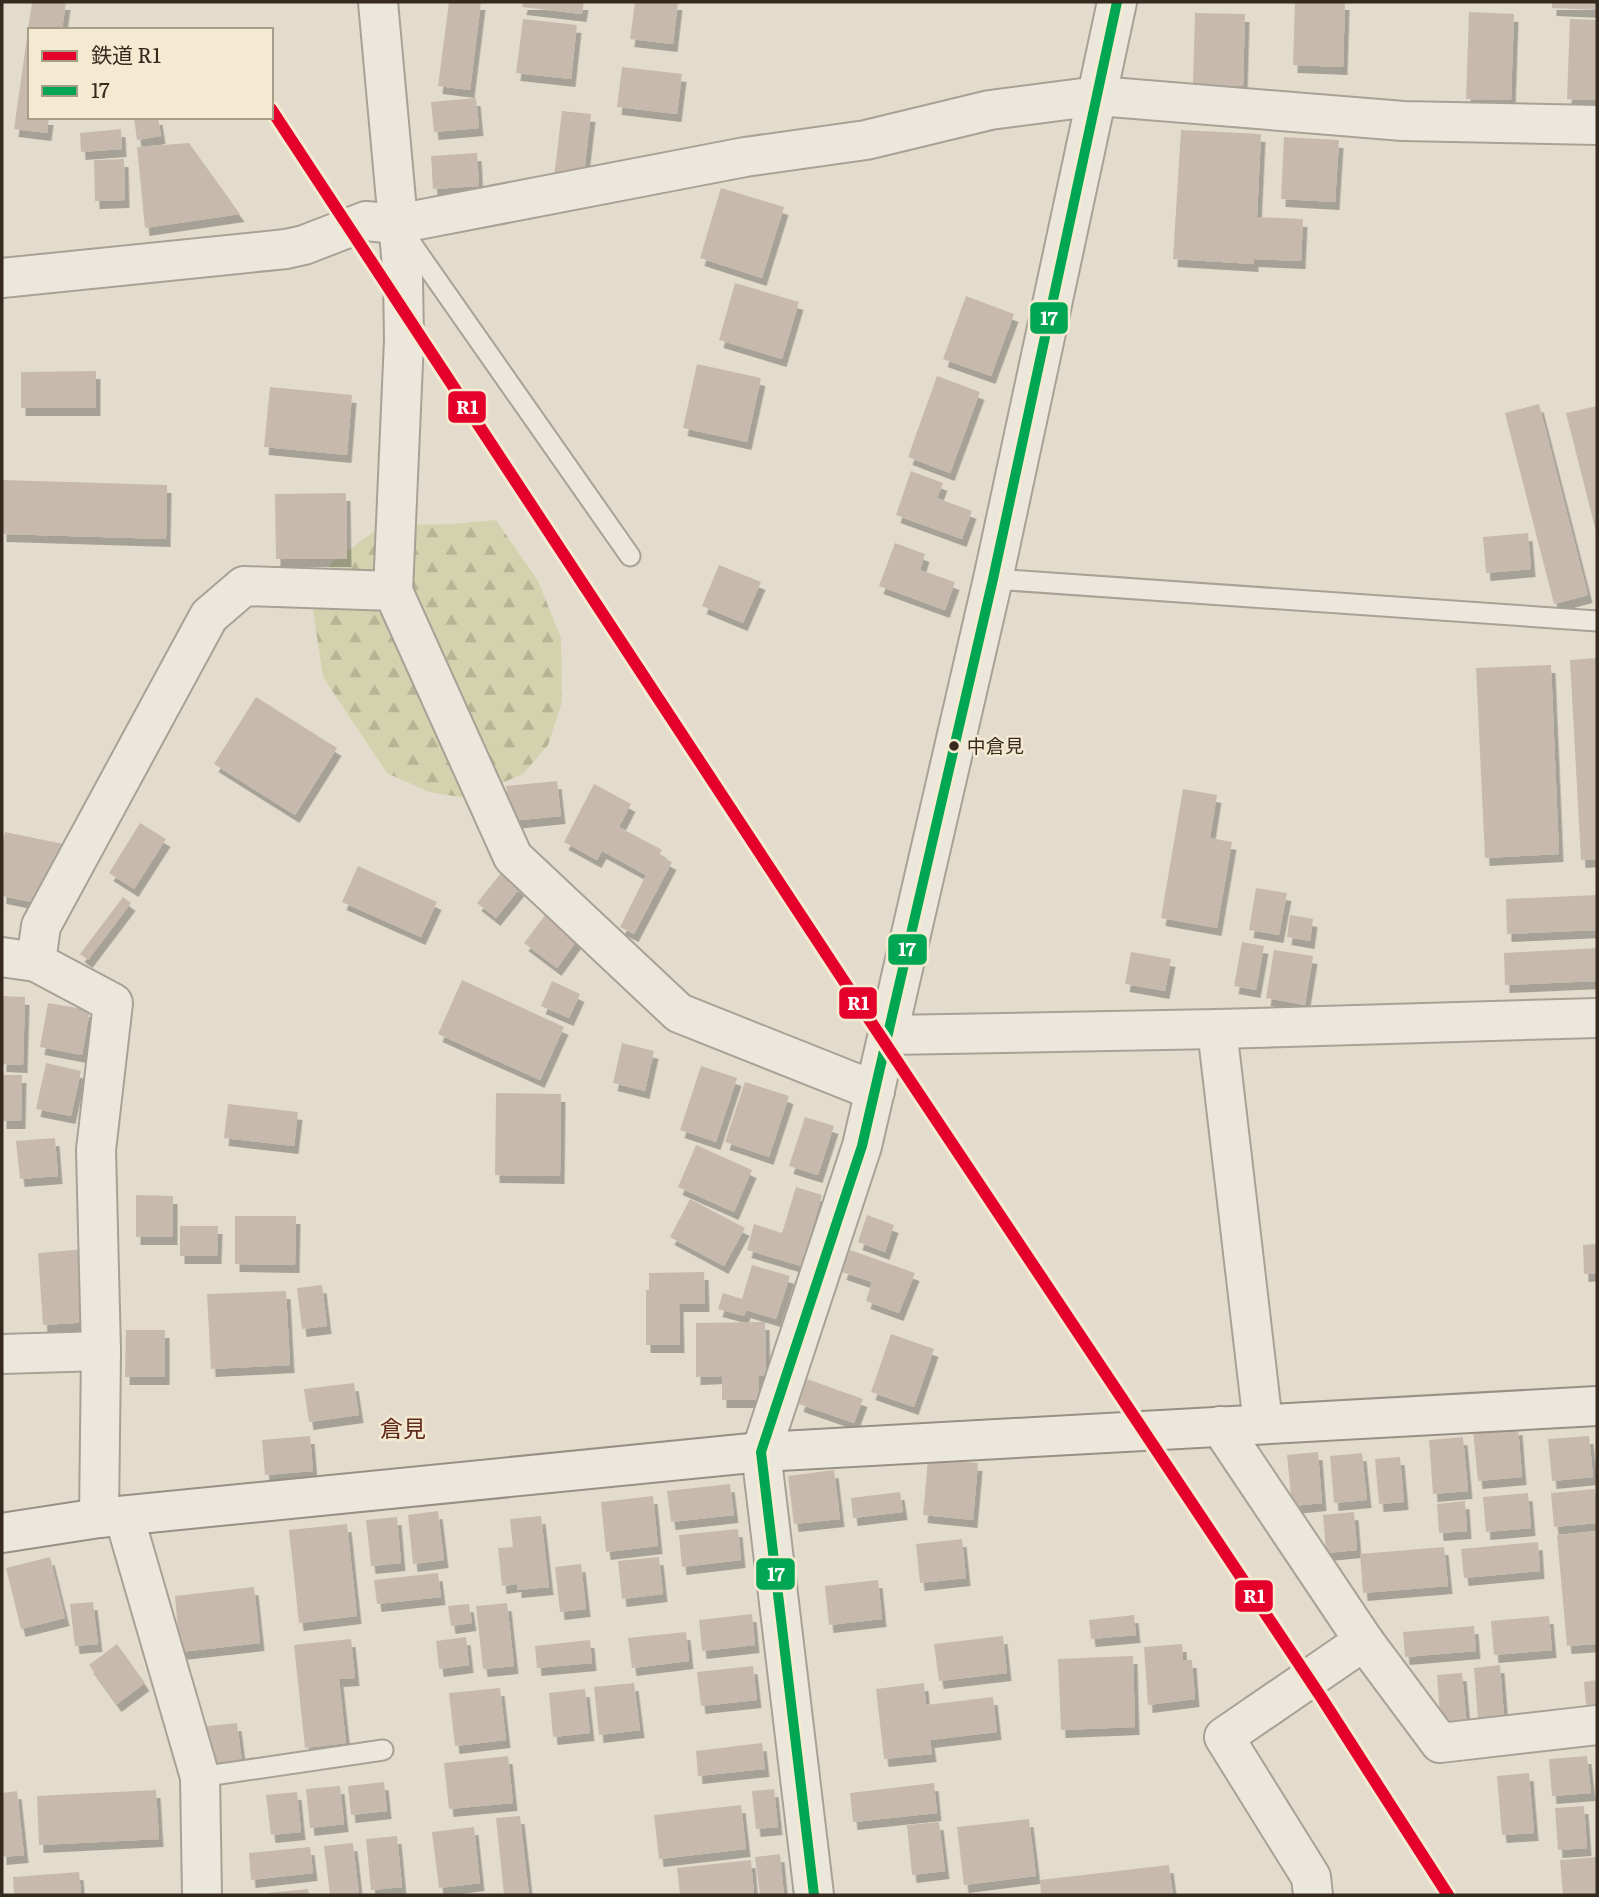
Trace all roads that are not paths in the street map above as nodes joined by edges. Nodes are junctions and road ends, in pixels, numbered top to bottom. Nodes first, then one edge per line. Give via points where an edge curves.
1 (378, 2) edge
2 (1117, 2) edge
3 (1098, 96) junction
4 (1597, 125) edge
5 (397, 224) junction
6 (2, 278) edge
7 (630, 556) dead end
8 (993, 579) junction
9 (393, 591) junction
10 (1597, 621) edge
11 (19, 959) edge
12 (1597, 1018) edge
13 (1217, 1029) junction
14 (888, 1035) junction
15 (875, 1091) junction
16 (101, 1351) junction
17 (2, 1354) edge
18 (1597, 1406) edge
19 (1262, 1424) junction
20 (1220, 1426) junction
21 (761, 1452) junction
22 (111, 1517) junction
23 (2, 1533) edge
24 (1364, 1641) junction
25 (1597, 1725) edge
26 (383, 1750) dead end
27 (200, 1777) junction
28 (202, 1895) edge
29 (814, 1895) edge
30 (1313, 1895) edge

1 - 5 street
2 - 3 street
3 - 4 street via 1403,121
3 - 5 street via 990,110 866,140 745,157
3 - 8 street
5 - 6 street via 366,220 286,249
5 - 7 lane
5 - 9 street via 404,340
8 - 10 lane
8 - 14 street
9 - 11 street via 244,586 209,616
9 - 15 street via 513,857 679,1013
11 - 16 street via 113,1003 96,1150
12 - 13 street
13 - 14 street
13 - 19 street
14 - 15 street
15 - 21 street via 862,1146
16 - 17 street
16 - 22 street
18 - 19 street
19 - 20 street
20 - 21 street
20 - 24 street
21 - 22 street
21 - 29 street
22 - 23 street
22 - 27 street
24 - 25 street via 1440,1743
24 - 30 street via 1224,1737 1311,1877
26 - 27 lane
27 - 28 street

